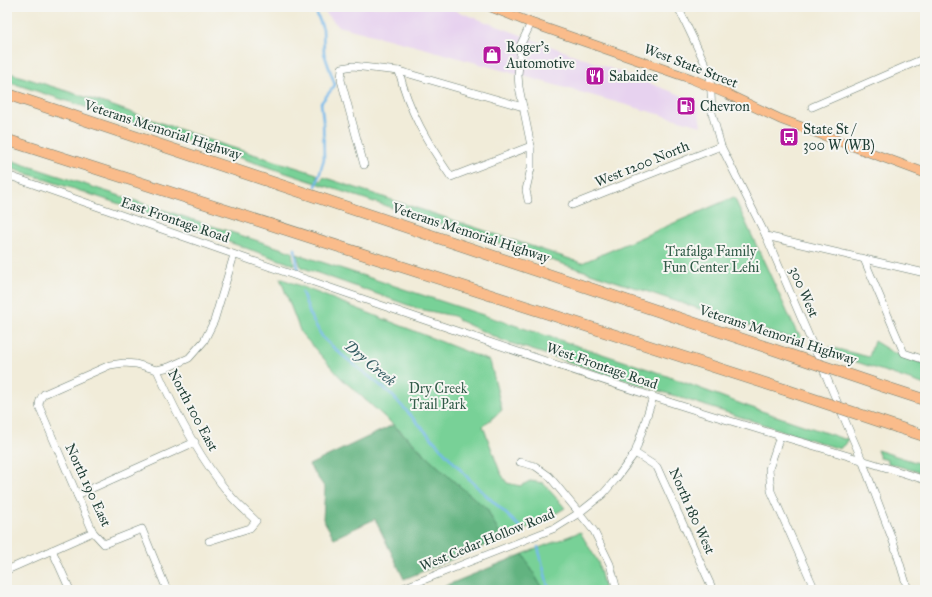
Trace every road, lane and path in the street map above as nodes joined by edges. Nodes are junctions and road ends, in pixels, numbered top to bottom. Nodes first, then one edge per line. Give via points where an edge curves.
1 (491, 7) edge
2 (678, 7) edge
3 (531, 23) junction
4 (925, 58) edge
5 (399, 71) junction
6 (710, 86) junction
7 (7, 94) edge
8 (523, 107) junction
9 (812, 108) dead end
10 (7, 140) edge
11 (531, 146) junction
12 (721, 146) junction
13 (364, 165) dead end
14 (925, 172) edge
15 (7, 175) edge
16 (528, 200) dead end
17 (572, 205) dead end
18 (766, 236) junction
19 (234, 255) junction
20 (864, 259) junction
21 (925, 273) edge
22 (336, 289) joint
23 (925, 360) edge
24 (157, 370) junction
25 (652, 397) junction
26 (925, 400) edge
27 (780, 436) junction
28 (925, 436) edge
29 (195, 442) junction
30 (635, 453) junction
31 (862, 460) junction
32 (520, 462) dead end
33 (925, 480) edge
34 (77, 495) junction
35 (579, 513) junction
36 (93, 532) junction
37 (209, 541) dead end
38 (52, 550) junction
39 (7, 570) edge
40 (401, 589) edge
41 (70, 590) edge
42 (167, 590) edge
43 (617, 590) edge
44 (713, 590) edge
45 (815, 590) edge
46 (908, 590) edge

1 - 3 main road, West State Street
2 - 6 street, 300 West via 710,74
3 - 6 main road, West State Street
3 - 8 street via 521,44 518,81
4 - 9 street
5 - 8 street
5 - 11 street via 404,91 427,140 452,177
5 - 13 street via 353,66 342,68 341,80
6 - 12 street, 300 West via 712,113
6 - 14 main road, West State Street via 780,119
7 - 26 highway, Veterans Memorial Highway, bridge
8 - 11 street
10 - 28 highway, bridge
11 - 16 street via 526,190
12 - 17 street, West 1200 North
12 - 18 street, 300 West
15 - 19 street, East Frontage Road
18 - 20 street
18 - 31 street, 300 West
19 - 22 street, East Frontage Road
19 - 24 street, North 100 East via 214,321 204,341 189,358
20 - 21 street
20 - 23 street via 904,352
22 - 25 street, West Frontage Road
24 - 29 street, North 100 East via 173,407
24 - 34 street, North 190 East via 136,364 110,365 44,394 40,399 38,406
25 - 27 street, West Frontage Road
25 - 30 street
27 - 31 street, West Frontage Road
27 - 45 street via 770,469 771,491
29 - 34 street
29 - 37 street, North 100 East via 230,496 256,521 250,528
30 - 35 street, West Cedar Hollow Road via 607,489
30 - 44 street, North 180 West via 658,467
31 - 33 street, West Frontage Road
31 - 46 street, 300 West via 894,544
32 - 35 street via 535,466 549,476
34 - 36 street, North 190 East
35 - 40 street, West Cedar Hollow Road via 555,528
35 - 43 street via 603,547
36 - 38 street
36 - 42 street, North 190 East via 104,544 142,529
38 - 39 street
38 - 41 street

